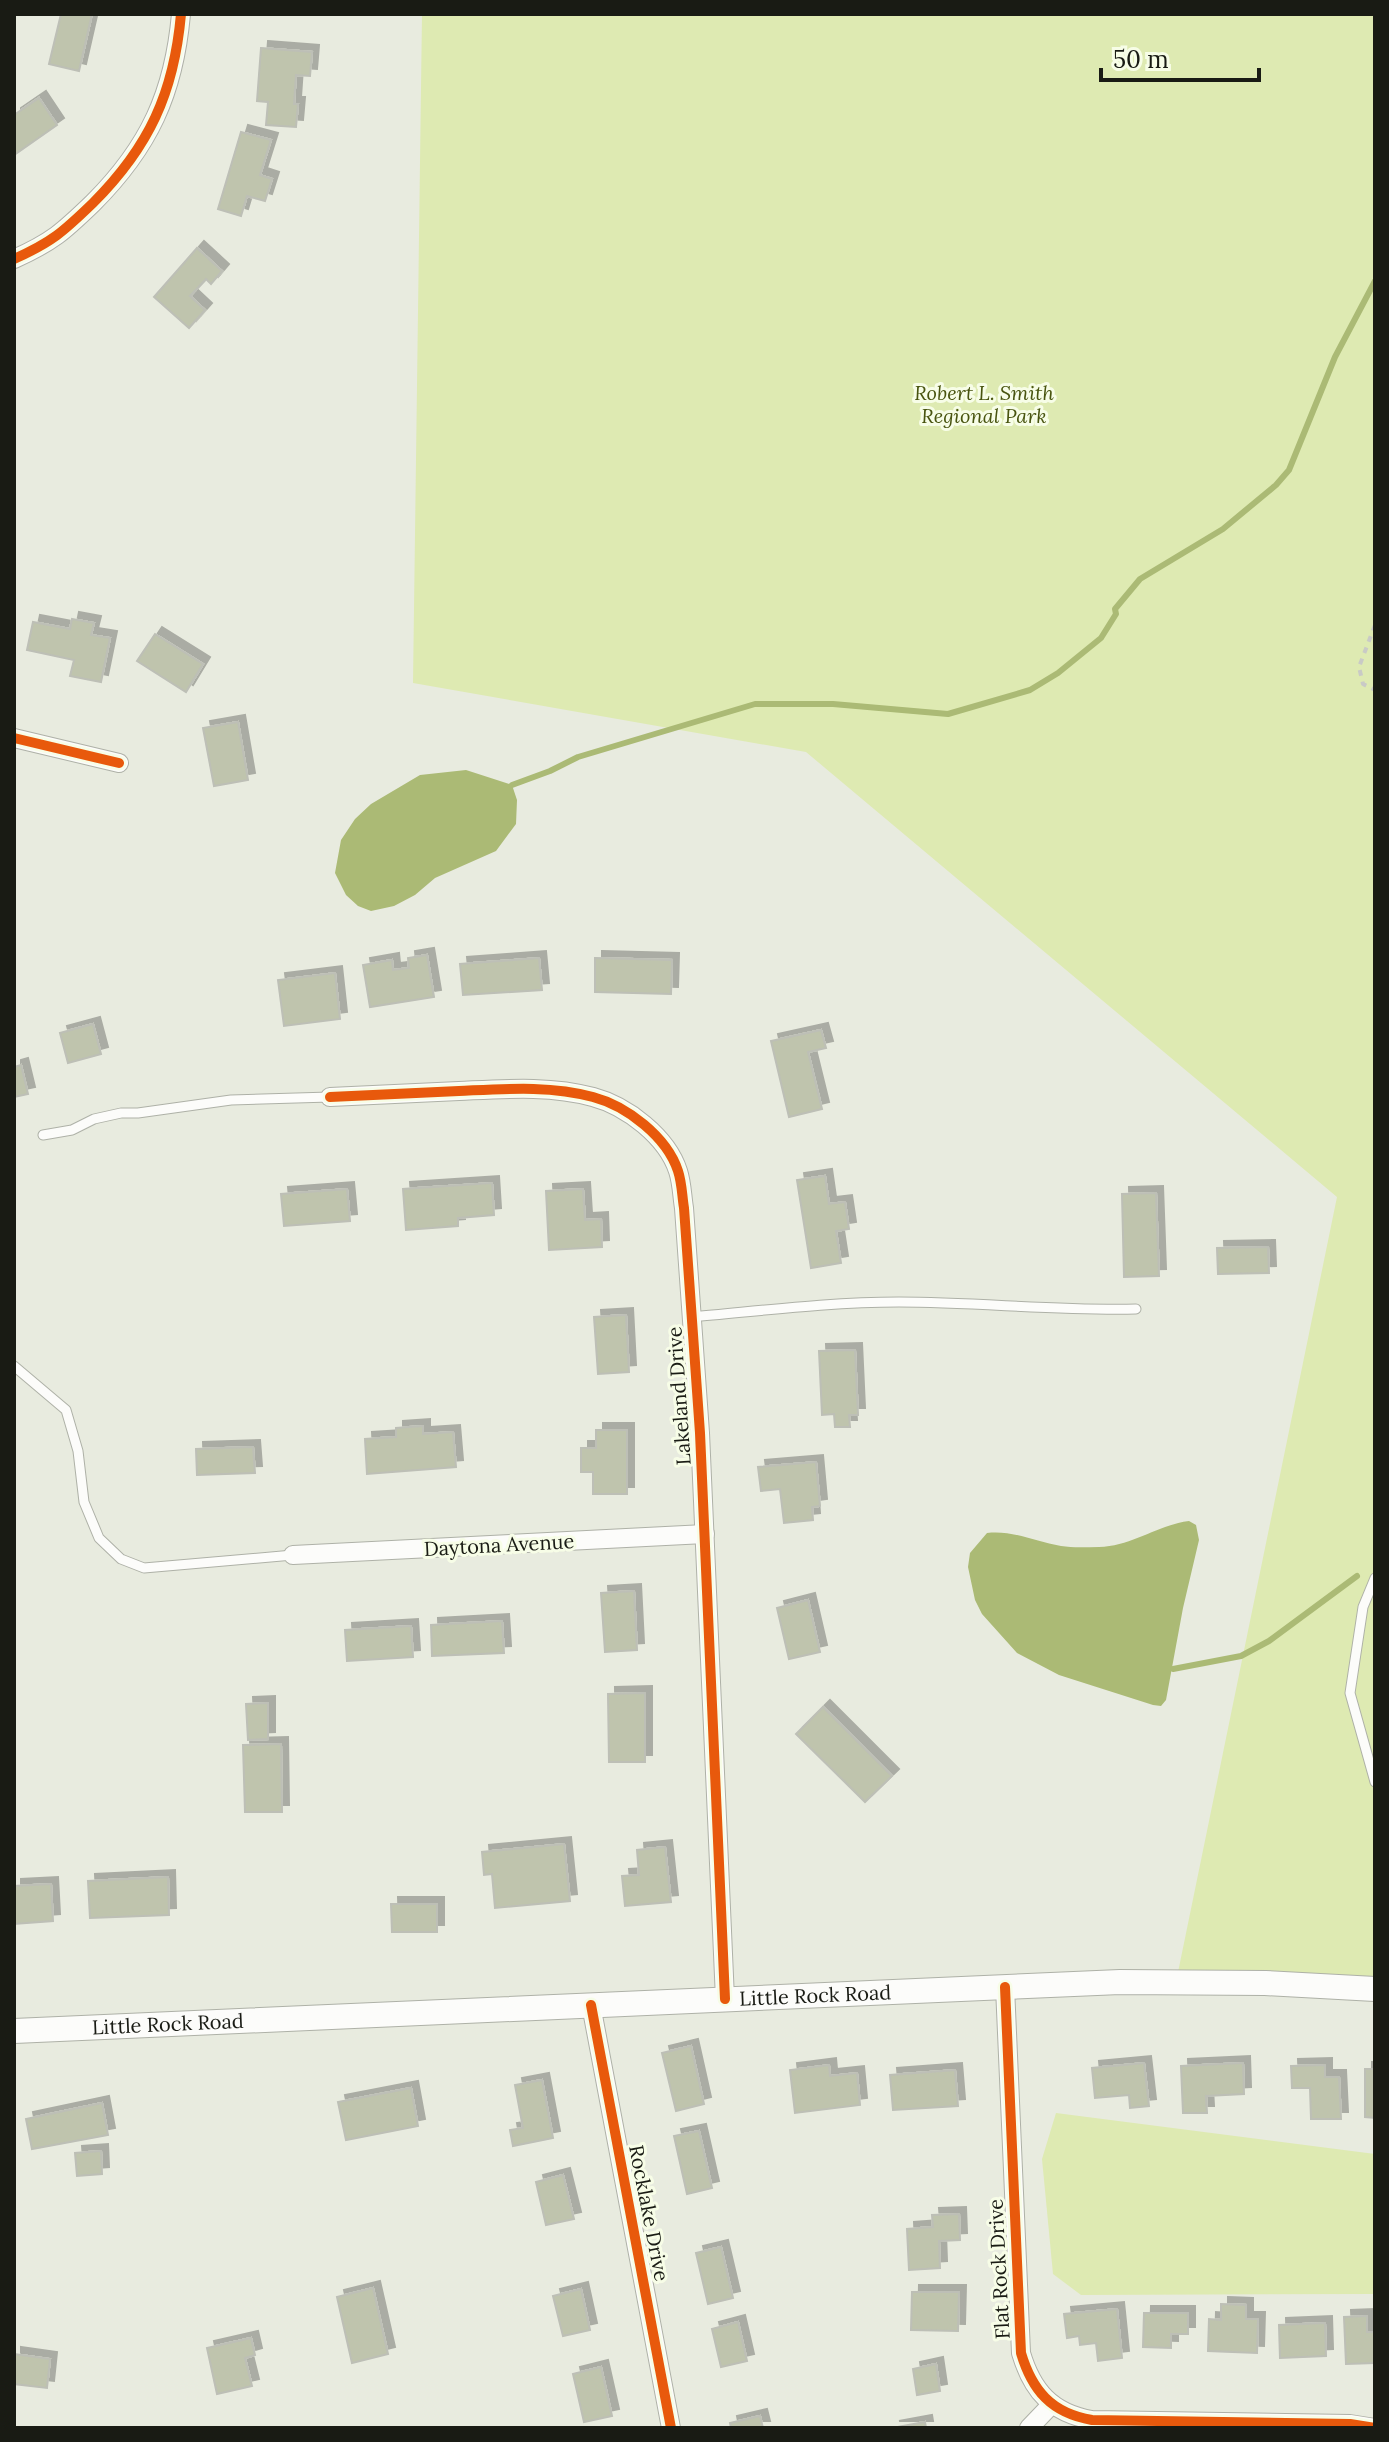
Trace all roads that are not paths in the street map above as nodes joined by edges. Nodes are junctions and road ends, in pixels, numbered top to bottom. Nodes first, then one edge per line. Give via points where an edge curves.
1 (181, 14) edge
2 (14, 259) edge
3 (14, 738) edge
4 (119, 763) dead end
5 (330, 1097) joint
6 (43, 1135) dead end
7 (1136, 1309) dead end
8 (692, 1317) junction
9 (14, 1366) edge
10 (705, 1534) junction
11 (293, 1555) joint
12 (1375, 1578) edge
13 (1375, 1782) edge
14 (1005, 1987) junction
15 (1375, 1989) edge
16 (725, 1999) junction
17 (591, 2005) junction
18 (14, 2031) edge
19 (1052, 2404) junction
20 (671, 2428) edge
21 (1029, 2428) edge
22 (1375, 2428) edge

1 - 2 street via 170,82 146,139 61,235
3 - 4 street
5 - 6 lane via 231,1100 121,1113
5 - 8 street, Lakeland Drive via 555,1089 621,1108 659,1139 678,1171
7 - 8 lane via 900,1302
8 - 10 street, Lakeland Drive
9 - 11 lane via 66,1410 84,1502 99,1538 121,1559 144,1568
10 - 11 street, Daytona Avenue
10 - 16 street, Lakeland Drive
12 - 13 lane via 1363,1607 1350,1693
14 - 15 main road, Little Rock Road via 1176,1982
14 - 16 main road, Little Rock Road
14 - 19 street, Flat Rock Drive via 1021,2353 1028,2376
16 - 17 main road, Little Rock Road
17 - 18 main road, Little Rock Road
17 - 20 street, Rocklake Drive
19 - 21 street
19 - 22 street, Flat Rock Drive via 1092,2420

